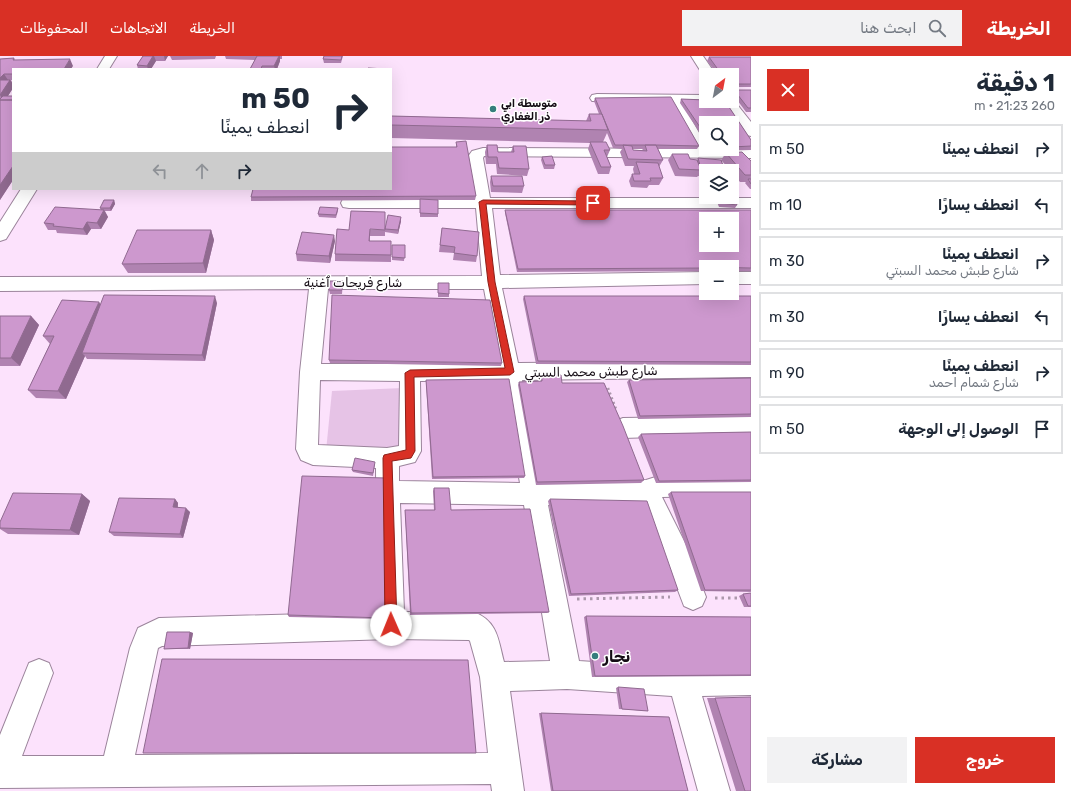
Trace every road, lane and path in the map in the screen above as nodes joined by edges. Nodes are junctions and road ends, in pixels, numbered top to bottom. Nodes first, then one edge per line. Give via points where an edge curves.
1 (111, 56) edge
2 (697, 56) edge
3 (104, 68) edge
4 (705, 68) edge
5 (597, 98) edge
6 (673, 98) junction
7 (699, 99) edge
8 (744, 114) edge
9 (751, 132) edge
10 (699, 146) edge
11 (699, 153) edge
12 (739, 154) edge
13 (751, 154) edge
14 (28, 190) edge
15 (349, 202) edge
16 (483, 202) junction
17 (751, 203) edge
18 (0, 235) edge
19 (699, 278) edge
20 (739, 278) edge
21 (751, 278) edge
22 (319, 282) junction
23 (492, 282) junction
24 (0, 284) edge
25 (751, 369) edge
26 (310, 372) junction
27 (510, 372) junction
28 (410, 373) junction
29 (751, 425) edge
30 (623, 428) edge
31 (388, 458) junction
32 (751, 484) edge
33 (646, 491) junction
34 (388, 492) junction
35 (534, 494) junction
36 (692, 597) junction
37 (744, 598) edge
38 (552, 599) junction
39 (391, 625) junction
40 (39, 673) dead end
41 (567, 675) junction
42 (494, 677) junction
43 (751, 681) edge
44 (683, 682) junction
45 (1, 772) edge
46 (116, 772) junction
47 (507, 779) edge
48 (714, 791) edge

1 - 3 street
2 - 4 street
5 - 6 street
6 - 7 street
6 - 10 street
8 - 9 street
11 - 16 street via 483,152 475,158
12 - 13 street
14 - 18 street
15 - 16 street
16 - 17 street
16 - 23 street
19 - 23 street, شارع فريحات ٱغنية
20 - 21 street
22 - 23 street, شارع فريحات ٱغنية
22 - 24 street, شارع فريحات ٱغنية
22 - 26 street
23 - 27 street
25 - 27 street, شارع طبش محمد السبتي
26 - 28 street, شارع طبش محمد السبتي
26 - 31 street via 307,449 309,453
27 - 28 street, شارع طبش محمد السبتي
27 - 35 street
28 - 31 street via 410,451 407,455
29 - 30 street
31 - 34 street
32 - 33 street via 664,485
33 - 35 street
33 - 36 street via 667,529 684,569
34 - 35 street
34 - 39 street
35 - 38 street
36 - 37 path
36 - 38 path
38 - 41 street
39 - 42 street via 474,626 482,633
39 - 46 street via 159,632 148,638 144,648
40 - 45 street
41 - 42 street
41 - 44 street
42 - 47 street
43 - 44 street
44 - 48 street
45 - 46 street
46 - 47 street

